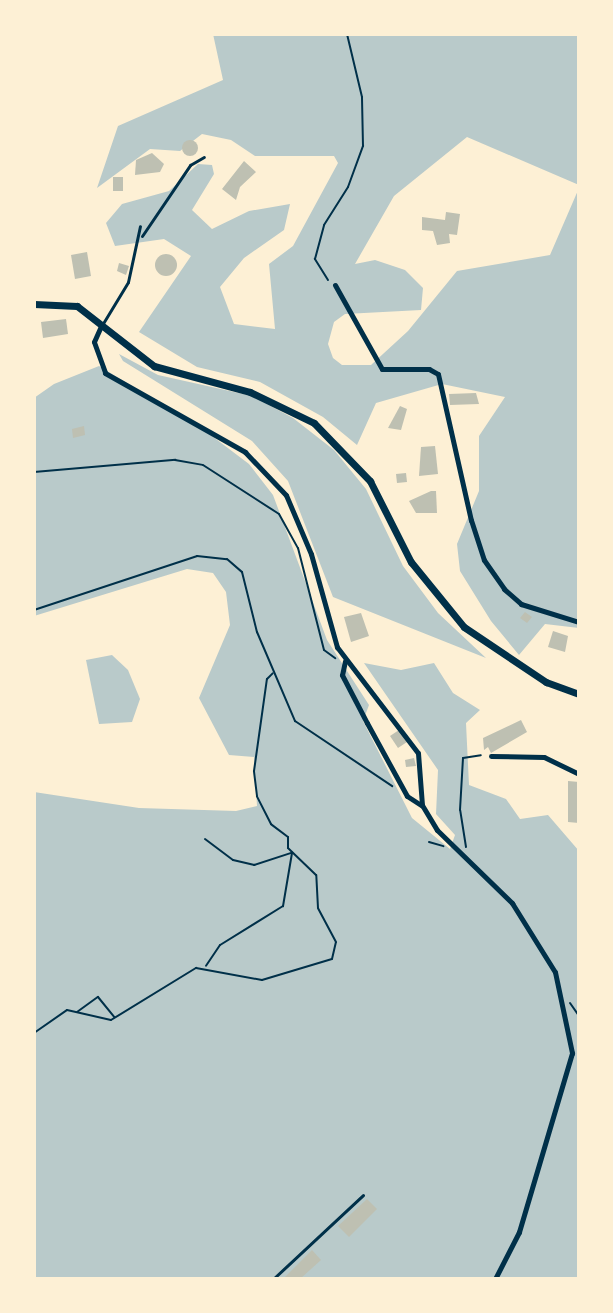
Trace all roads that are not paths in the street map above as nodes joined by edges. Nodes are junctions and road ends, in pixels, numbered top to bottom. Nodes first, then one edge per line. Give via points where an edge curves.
1 (204, 157) dead end
2 (140, 226) dead end
3 (142, 236) junction
4 (335, 285) road end
5 (34, 304) edge
6 (102, 325) junction
7 (579, 622) edge
8 (345, 661) junction
9 (579, 694) edge
10 (491, 756) road end
11 (579, 774) edge
12 (422, 805) junction
13 (363, 1195) dead end
14 (273, 1279) edge
15 (495, 1279) edge

1 - 3 lane via 190,165
2 - 3 lane
3 - 6 lane via 128,282
4 - 7 street via 382,369 429,369 438,374 471,520 484,560 504,589 521,604
5 - 6 main road via 77,306
6 - 8 street via 94,342 105,373 245,452 286,495
6 - 9 main road via 154,366 267,398 328,434 370,481 411,562 464,627 546,682
8 - 12 street via 342,675 404,791
8 - 12 street via 412,741
10 - 11 street via 544,757
12 - 15 street via 522,917 547,954 572,1035 569,1069 519,1232
13 - 14 lane

